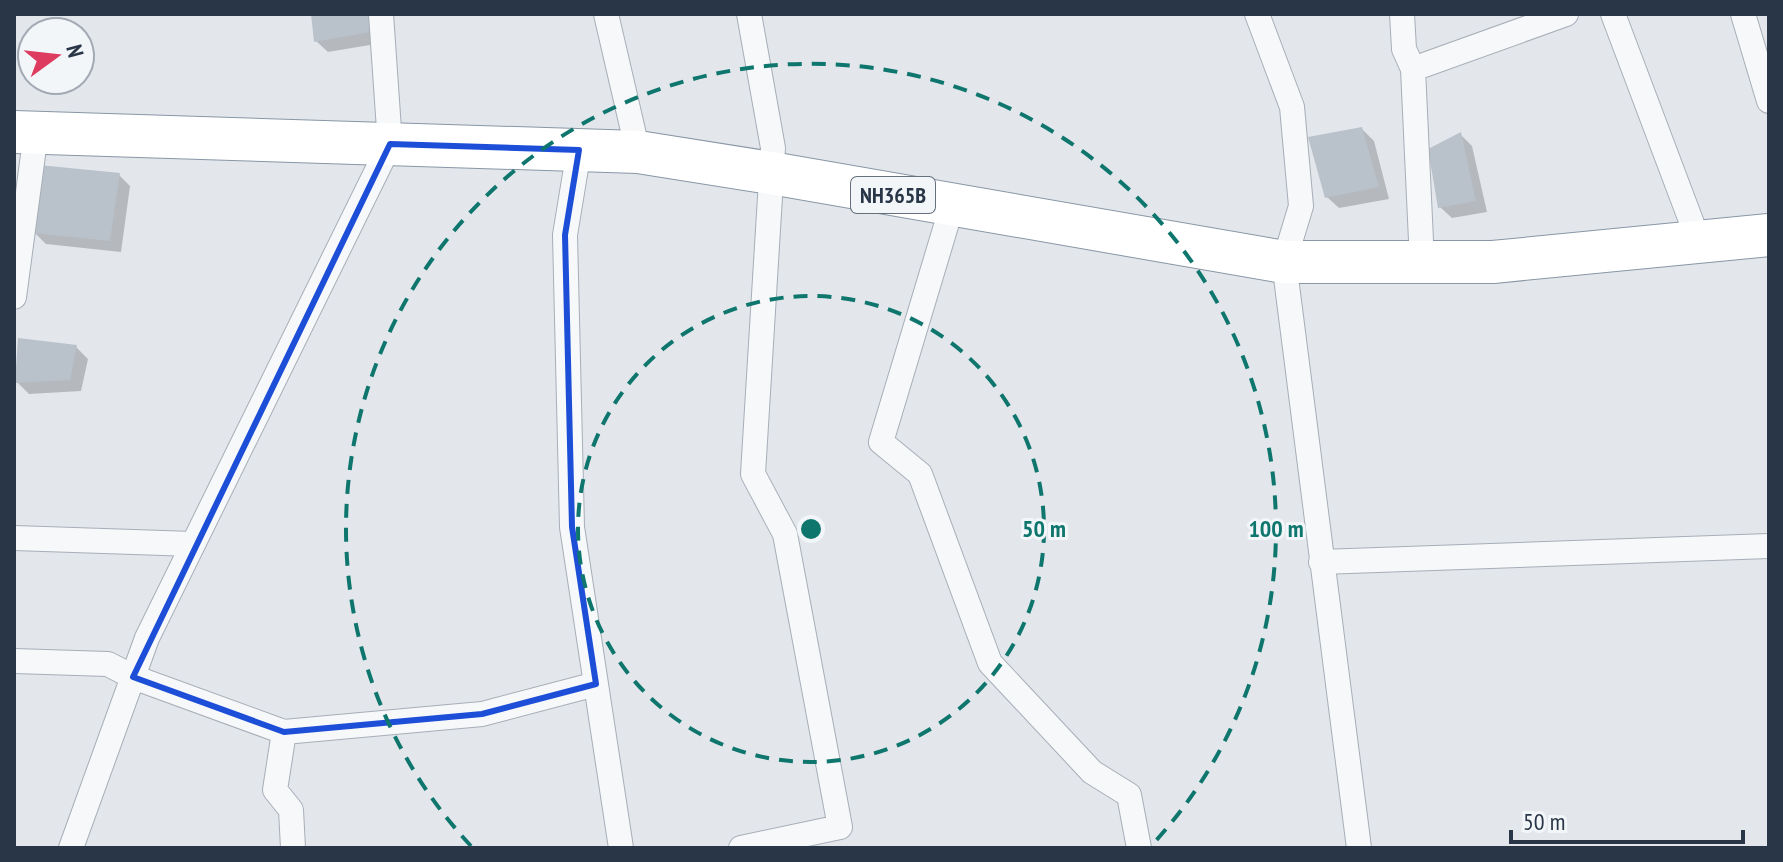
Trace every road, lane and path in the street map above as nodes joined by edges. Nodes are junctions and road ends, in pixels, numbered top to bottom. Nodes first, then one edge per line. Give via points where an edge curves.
1 (381, 14) edge
2 (606, 14) edge
3 (749, 14) edge
4 (1257, 14) edge
5 (1402, 14) edge
6 (1566, 14) edge
7 (1613, 14) edge
8 (1743, 14) edge
9 (1413, 69) junction
10 (1769, 101) edge
11 (25, 133) edge
12 (390, 144) junction
13 (579, 150) junction
14 (638, 152) junction
15 (771, 173) junction
16 (952, 206) junction
17 (1769, 235) edge
18 (1699, 242) junction
19 (1284, 262) junction
20 (1422, 262) junction
21 (14, 297) edge
22 (14, 538) edge
23 (193, 544) junction
24 (1769, 546) edge
25 (1321, 562) junction
26 (14, 661) edge
27 (133, 677) junction
28 (596, 684) junction
29 (284, 732) junction
30 (841, 838) edge
31 (71, 848) edge
32 (293, 848) edge
33 (621, 848) edge
34 (741, 848) edge
35 (1139, 848) edge
36 (1359, 848) edge

1 - 12 street
2 - 14 street
3 - 15 street via 773,148
4 - 19 street via 1292,107 1301,206
5 - 9 street via 1404,49
6 - 9 street
7 - 18 street
8 - 10 street
9 - 20 street
11 - 12 highway, NH365B
11 - 21 street
12 - 13 highway, NH365B
12 - 23 street
13 - 14 highway, NH365B
13 - 28 street via 565,235 572,527
14 - 15 highway, NH365B
15 - 16 highway, NH365B
15 - 30 street via 753,474 785,534
16 - 19 highway, NH365B
16 - 35 street via 881,442 920,474 990,663 1092,772 1129,795
17 - 18 highway, NH365B
18 - 20 highway, NH365B via 1493,262
19 - 20 highway, NH365B
19 - 25 street
22 - 23 street
23 - 27 street
24 - 25 street
25 - 36 street
26 - 27 street via 108,664
27 - 29 street
27 - 31 street
28 - 29 street via 482,714
28 - 33 street
29 - 32 street via 275,790 291,810
30 - 34 street

